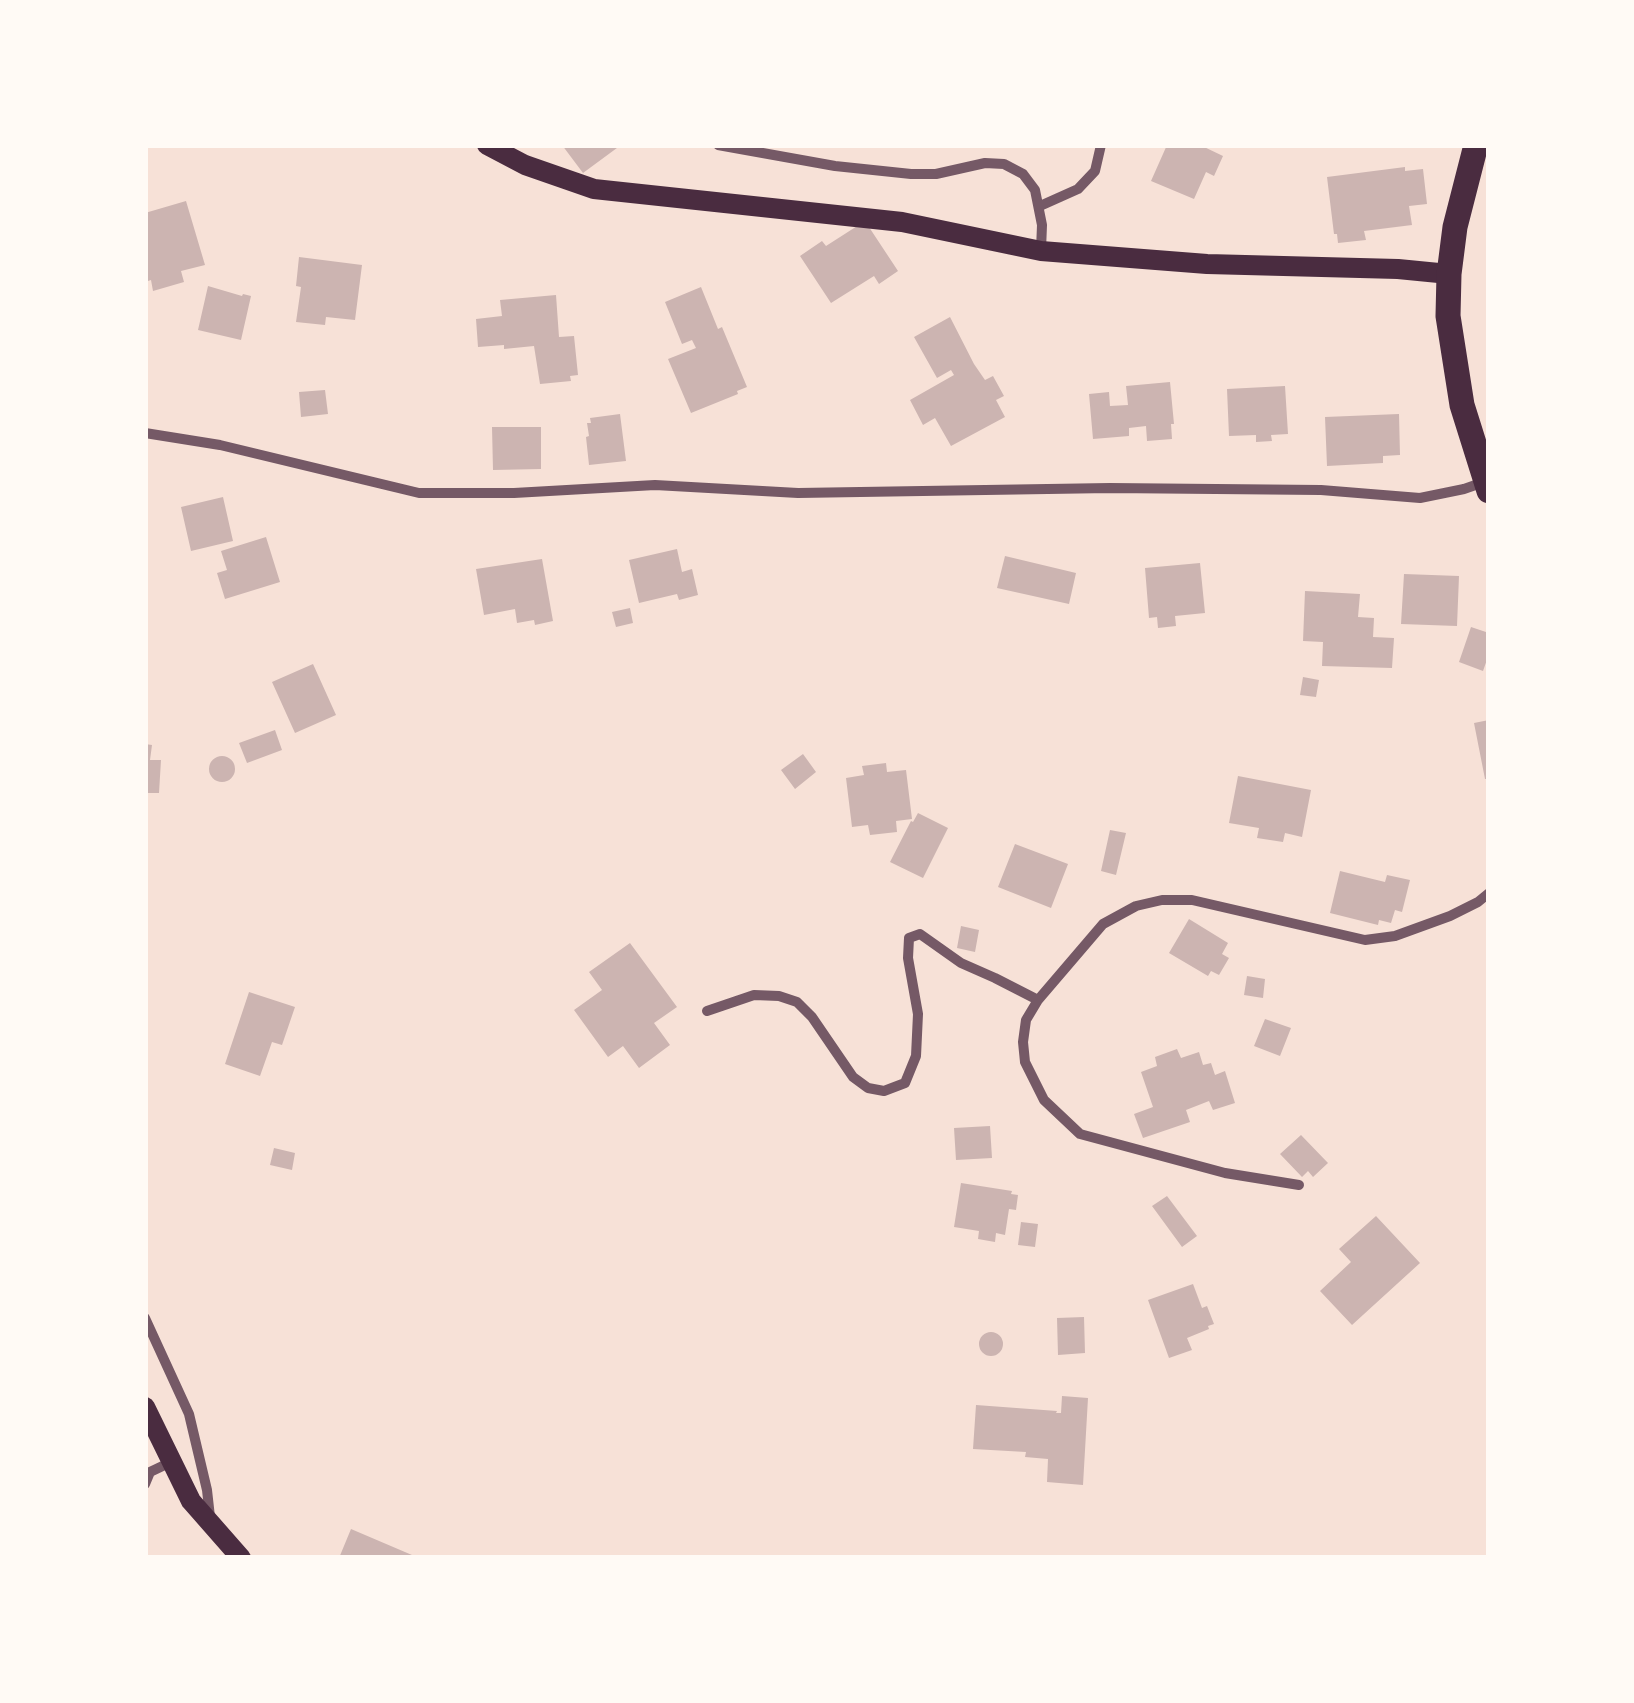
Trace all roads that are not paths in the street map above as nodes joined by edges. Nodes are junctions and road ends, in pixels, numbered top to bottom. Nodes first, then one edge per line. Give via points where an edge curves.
1 (487, 145) edge
2 (718, 145) edge
3 (1100, 145) edge
4 (1476, 145) edge
5 (1040, 206) junction
6 (1041, 251) junction
7 (1449, 274) junction
8 (145, 433) edge
9 (1488, 485) edge
10 (1489, 893) edge
11 (1038, 1000) junction
12 (707, 1011) dead end
13 (1299, 1185) dead end
14 (145, 1318) edge
15 (145, 1407) edge
16 (172, 1461) junction
17 (145, 1484) edge
18 (210, 1523) junction
19 (241, 1558) edge

1 - 6 main road via 594,188 902,222
2 - 5 street via 911,174 1004,164 1023,174
3 - 5 street via 1096,171 1078,189
4 - 7 main road
5 - 6 street
6 - 7 main road
7 - 9 main road via 1448,316 1462,405
8 - 9 street via 419,493 655,484 798,494 1148,488 1420,498
10 - 11 street via 1450,916 1365,940 1192,900 1136,906 1103,924
11 - 12 street via 961,963 920,934 909,938 916,1056 904,1083 884,1091 853,1077 797,1002 754,995
11 - 13 street via 1026,1020 1025,1062 1044,1100 1080,1134 1224,1173
14 - 18 street via 189,1414
15 - 16 main road
16 - 17 street via 150,1472
16 - 18 main road
18 - 19 main road

